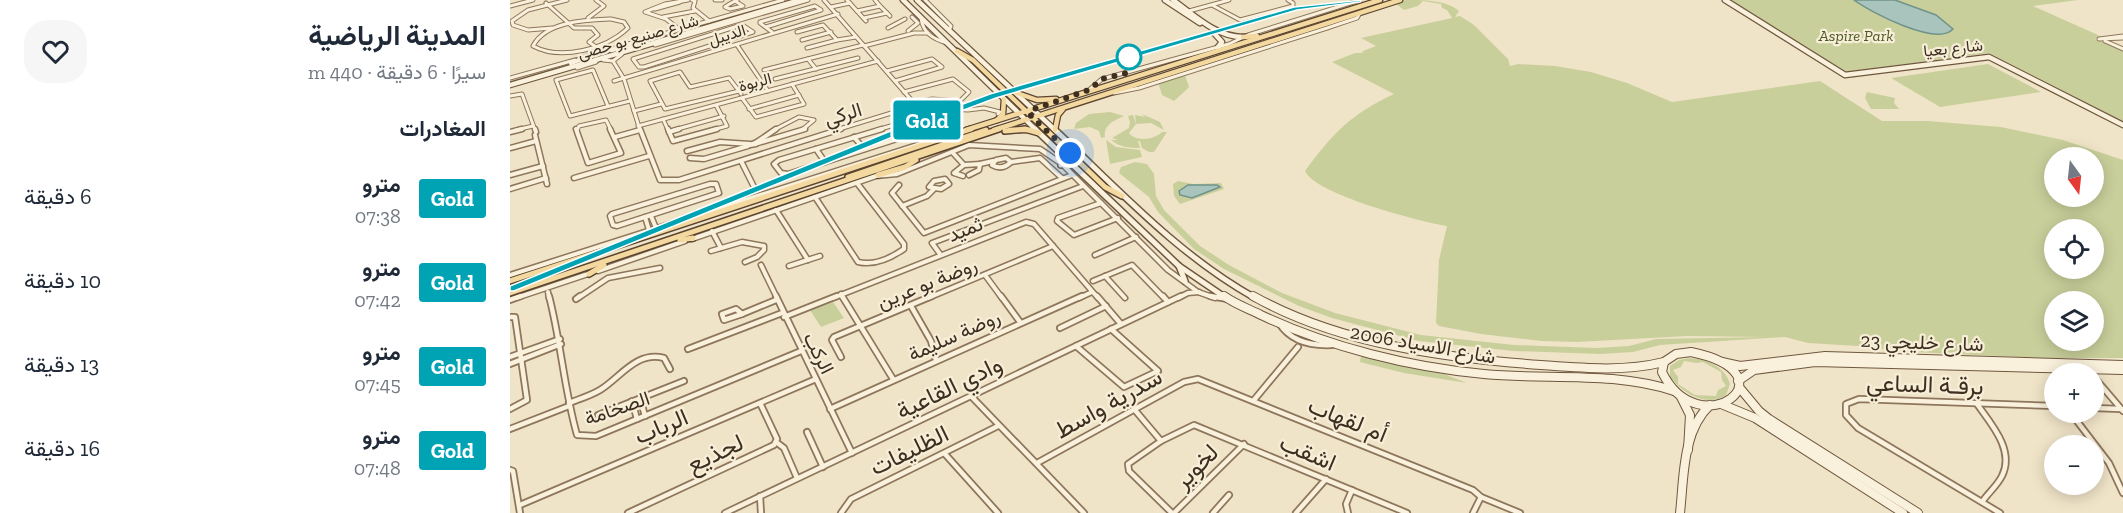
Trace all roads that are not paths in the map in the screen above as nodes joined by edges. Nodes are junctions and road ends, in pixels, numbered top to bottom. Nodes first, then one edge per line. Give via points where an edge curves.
1 (533, 0) edge
2 (567, 0) edge
3 (596, 0) edge
4 (683, 0) edge
5 (688, 0) edge
6 (692, 0) edge
7 (715, 0) edge
8 (722, 0) edge
9 (736, 0) edge
10 (759, 0) edge
11 (790, 0) edge
12 (800, 0) edge
13 (808, 0) edge
14 (824, 0) edge
15 (875, 0) edge
16 (903, 0) edge
17 (1165, 0) edge
18 (1173, 0) edge
19 (1229, 0) edge
20 (1288, 0) edge
21 (1360, 0) edge
22 (1380, 0) edge
23 (1390, 0) edge
24 (1400, 0) edge
25 (1727, 0) edge
26 (848, 1) edge
27 (920, 2) edge
28 (546, 3) junction
29 (782, 3) edge
30 (767, 5) junction
31 (1212, 5) junction
32 (510, 6) edge
33 (830, 6) junction
34 (880, 6) junction
35 (818, 7) junction
36 (694, 10) junction
37 (857, 11) junction
38 (1189, 11) junction
39 (1322, 12) junction
40 (1360, 13) junction
41 (838, 14) junction
42 (594, 16) junction
43 (920, 16) junction
44 (912, 17) junction
45 (668, 18) junction
46 (599, 19) junction
47 (710, 21) junction
48 (1311, 21) junction
49 (579, 22) junction
50 (569, 24) junction
51 (1323, 24) junction
52 (716, 25) junction
53 (560, 27) junction
54 (766, 27) junction
55 (888, 28) dead end
56 (923, 28) junction
57 (541, 30) junction
58 (680, 30) junction
59 (722, 31) junction
60 (908, 31) dead end
61 (772, 32) dead end
62 (797, 32) dead end
63 (831, 33) junction
64 (914, 33) junction
65 (928, 33) junction
66 (1218, 33) junction
67 (1295, 33) junction
68 (1309, 33) junction
69 (692, 34) junction
70 (727, 34) dead end
71 (542, 35) junction
72 (1270, 35) junction
73 (855, 36) junction
74 (1243, 37) junction
75 (2123, 37) edge
76 (683, 39) junction
77 (802, 40) dead end
78 (837, 40) junction
79 (948, 43) junction
80 (638, 44) junction
81 (737, 45) junction
82 (864, 45) junction
83 (594, 47) junction
84 (1218, 47) junction
85 (807, 48) dead end
86 (2123, 49) edge
87 (611, 50) junction
88 (1243, 50) junction
89 (655, 51) junction
90 (957, 51) junction
91 (603, 52) junction
92 (596, 54) junction
93 (622, 54) junction
94 (660, 54) dead end
95 (590, 56) junction
96 (1234, 56) junction
97 (858, 58) dead end
98 (808, 59) junction
99 (603, 60) junction
100 (1187, 60) junction
101 (613, 61) junction
102 (878, 61) junction
103 (596, 62) junction
104 (571, 65) junction
105 (816, 69) junction
106 (764, 70) dead end
107 (887, 70) junction
108 (1170, 73) junction
109 (624, 79) junction
110 (775, 79) dead end
111 (1165, 79) junction
112 (614, 81) dead end
113 (896, 81) junction
114 (510, 83) edge
115 (792, 84) junction
116 (1089, 90) junction
117 (768, 91) junction
118 (904, 92) junction
119 (1017, 93) junction
120 (741, 94) junction
121 (1105, 94) junction
122 (799, 95) junction
123 (510, 96) edge
124 (1068, 97) junction
125 (1004, 99) junction
126 (630, 101) junction
127 (660, 103) junction
128 (716, 105) junction
129 (913, 105) junction
130 (1070, 105) junction
131 (608, 106) junction
132 (749, 109) junction
133 (634, 110) junction
134 (1038, 112) junction
135 (998, 114) dead end
136 (724, 116) junction
137 (887, 116) junction
138 (1028, 116) junction
139 (663, 119) junction
140 (2123, 123) edge
141 (893, 125) junction
142 (986, 125) junction
143 (533, 126) junction
144 (639, 128) junction
145 (1055, 130) junction
146 (510, 132) edge
147 (669, 132) junction
148 (1039, 133) junction
149 (984, 135) junction
150 (615, 137) junction
151 (854, 137) junction
152 (949, 137) junction
153 (897, 139) junction
154 (536, 141) junction
155 (891, 141) junction
156 (754, 144) junction
157 (965, 145) junction
158 (905, 147) junction
159 (510, 148) edge
160 (816, 149) junction
161 (864, 149) junction
162 (898, 149) junction
163 (687, 151) dead end
164 (953, 153) junction
165 (761, 154) junction
166 (649, 156) junction
167 (922, 156) junction
168 (1062, 156) junction
169 (690, 159) dead end
170 (741, 161) junction
171 (993, 161) junction
172 (825, 162) junction
173 (1011, 162) junction
174 (980, 164) junction
175 (964, 165) junction
176 (1061, 165) junction
177 (543, 166) junction
178 (954, 173) junction
179 (1072, 174) junction
180 (510, 175) edge
181 (878, 175) junction
182 (969, 175) dead end
183 (963, 176) dead end
184 (546, 178) junction
185 (574, 178) dead end
186 (1062, 178) junction
187 (942, 179) junction
188 (857, 183) junction
189 (548, 184) dead end
190 (836, 185) junction
191 (899, 185) dead end
192 (1083, 186) junction
193 (510, 189) edge
194 (934, 189) junction
195 (756, 191) junction
196 (767, 192) junction
197 (1122, 196) junction
198 (815, 197) junction
199 (750, 198) junction
200 (1101, 202) junction
201 (902, 206) junction
202 (777, 210) junction
203 (651, 216) junction
204 (645, 217) junction
205 (1118, 218) junction
206 (656, 228) junction
207 (649, 230) junction
208 (712, 231) junction
209 (1136, 237) junction
210 (693, 238) junction
211 (664, 242) junction
212 (1053, 246) junction
213 (721, 248) junction
214 (1182, 250) junction
215 (711, 251) dead end
216 (940, 254) junction
217 (1095, 255) dead end
218 (820, 256) dead end
219 (1169, 257) junction
220 (614, 259) junction
221 (808, 260) junction
222 (744, 262) dead end
223 (761, 265) dead end
224 (789, 266) dead end
225 (1179, 266) junction
226 (607, 268) junction
227 (660, 268) dead end
228 (589, 274) junction
229 (510, 275) edge
230 (985, 275) junction
231 (1105, 276) junction
232 (611, 277) junction
233 (510, 281) edge
234 (1093, 281) dead end
235 (1187, 283) junction
236 (556, 284) junction
237 (537, 291) junction
238 (548, 292) junction
239 (1092, 292) junction
240 (1188, 292) junction
241 (1200, 292) junction
242 (510, 293) edge
243 (841, 294) junction
244 (1125, 298) dead end
245 (576, 299) dead end
246 (1228, 299) junction
247 (510, 300) edge
248 (776, 300) junction
249 (1168, 302) junction
250 (911, 306) junction
251 (1106, 306) junction
252 (742, 314) dead end
253 (783, 315) junction
254 (510, 317) edge
255 (1020, 322) junction
256 (1278, 323) junction
257 (1121, 324) junction
258 (861, 326) junction
259 (1060, 328) dead end
260 (1111, 329) junction
261 (1298, 340) junction
262 (561, 342) junction
263 (1305, 343) junction
264 (1338, 345) junction
265 (1076, 346) junction
266 (1298, 347) junction
267 (688, 350) dead end
268 (801, 351) junction
269 (510, 357) edge
270 (521, 357) junction
271 (842, 357) dead end
272 (936, 360) junction
273 (1887, 360) junction
274 (1664, 362) junction
275 (1722, 362) junction
276 (510, 364) edge
277 (2123, 365) edge
278 (2044, 367) edge
279 (2104, 367) edge
280 (670, 369) dead end
281 (2104, 369) edge
282 (2123, 370) edge
283 (816, 379) junction
284 (893, 379) junction
285 (1198, 379) joint
286 (684, 381) dead end
287 (1739, 384) junction
288 (2104, 389) edge
289 (1677, 393) junction
290 (970, 396) junction
291 (640, 398) junction
292 (1254, 400) junction
293 (632, 401) junction
294 (760, 403) junction
295 (1977, 403) junction
296 (1721, 404) junction
297 (569, 405) junction
298 (1710, 405) junction
299 (2044, 406) edge
300 (510, 409) edge
301 (830, 409) junction
302 (1134, 409) junction
303 (2104, 409) edge
304 (2122, 410) edge
305 (598, 416) dead end
306 (645, 416) junction
307 (637, 419) junction
308 (2078, 423) edge
309 (998, 426) junction
310 (510, 429) edge
311 (807, 432) dead end
312 (1161, 441) junction
313 (776, 442) junction
314 (1244, 444) junction
315 (1688, 450) junction
316 (852, 453) junction
317 (945, 454) junction
318 (1037, 463) junction
319 (823, 467) junction
320 (510, 470) edge
321 (797, 478) junction
322 (1326, 479) junction
323 (1352, 490) junction
324 (2123, 493) edge
325 (1229, 495) dead end
326 (760, 496) junction
327 (1481, 497) junction
328 (1982, 502) junction
329 (520, 505) junction
330 (520, 513) edge
331 (628, 513) edge
332 (725, 513) edge
333 (761, 513) edge
334 (842, 513) edge
335 (998, 513) edge
336 (1084, 513) edge
337 (1173, 513) edge
338 (1213, 513) edge
339 (1296, 513) edge
340 (1348, 513) edge
341 (1407, 513) edge
342 (1473, 513) edge
343 (1520, 513) edge
344 (1680, 513) edge
345 (1904, 513) edge
346 (1918, 513) edge
347 (2000, 513) edge

1 - 32 street
2 - 28 street
3 - 42 street via 604,6
4 - 5 street
4 - 45 street via 645,12
6 - 36 street
7 - 8 street
9 - 9 street via 726,6 725,7 743,6
10 - 30 street
11 - 80 main road, شارع صنيع بو حصى
12 - 29 main road, شارع صنيع بو حصى
13 - 29 main road
13 - 69 street, شارع صنيع بو حصى
14 - 33 street
15 - 34 street
16 - 43 main road, شارع الاسياد 2006
17 - 66 main road
18 - 38 main road
19 - 31 street
20 - 31 street via 1293,6 1240,20
21 - 39 street
22 - 48 main road
23 - 51 main road
24 - 40 main road
25 - 140 main road, شارع بعيا via 1846,74 1986,57
26 - 33 street
26 - 37 street
27 - 119 main road, شارع الاسياد 2006
28 - 50 street
28 - 57 street via 512,21 518,28
29 - 30 street, شارع صنيع بو حصى
29 - 52 main road, شارع صنيع بو حصى
30 - 47 street, شارع صنيع بو حصى
31 - 38 street
33 - 35 street
33 - 41 street
34 - 37 street
34 - 37 street via 888,14 865,20
35 - 54 street via 819,12
35 - 54 street via 760,22
36 - 45 street
36 - 47 street
38 - 66 main road
39 - 48 main road
39 - 74 street
40 - 51 main road
40 - 68 street via 1357,18
41 - 73 street
41 - 81 street, الديبل
42 - 46 street
42 - 49 street
43 - 44 street
43 - 56 street
43 - 79 main road, شارع الاسياد 2006
44 - 55 street
44 - 60 street via 918,23
45 - 58 street
46 - 49 street
46 - 83 street via 618,20 627,28 614,39
47 - 58 street, شارع صنيع بو حصى
48 - 72 main road
49 - 50 street
50 - 53 street
50 - 83 street via 574,28 592,28 598,35 588,42
51 - 67 main road
52 - 69 main road
52 - 104 main road, شارع صنيع بو حصى
53 - 57 street
53 - 71 street
54 - 61 street
56 - 64 street
56 - 65 street
57 - 71 street
58 - 87 street, شارع صنيع بو حصى
59 - 70 street
59 - 76 street
59 - 89 street via 744,26 753,32 644,67 633,59
62 - 63 street via 823,26
63 - 77 street
63 - 78 street
64 - 65 street
64 - 82 street
65 - 79 street
66 - 74 main road
66 - 84 main road via 1222,42
67 - 68 main road
67 - 88 main road
68 - 96 street
69 - 76 street, شارع صنيع بو حصى
71 - 83 street via 532,46 541,51 570,52
72 - 74 main road
72 - 100 main road
73 - 78 street
73 - 82 street
74 - 84 street
75 - 86 street via 2099,39
76 - 89 street
76 - 93 street, شارع صنيع بو حصى
78 - 85 street
79 - 90 main road, شارع الاسياد 2006
80 - 87 main road
80 - 104 main road, شارع صنيع بو حصى
81 - 109 street, الديبل
81 - 117 street
82 - 98 street
82 - 102 street
83 - 91 street
83 - 92 street
84 - 116 street via 1102,79
87 - 91 street, شارع صنيع بو حصى
88 - 96 main road
88 - 108 main road
89 - 94 street
90 - 125 main road, شارع الاسياد 2006
90 - 138 main road via 974,60
91 - 92 street, شارع صنيع بو حصى
92 - 95 street, شارع صنيع بو حصى
93 - 99 street, شارع صنيع بو حصى
93 - 101 street
95 - 104 main road
95 - 114 street, شارع صنيع بو حصى
96 - 111 street
97 - 105 street
98 - 105 street
98 - 106 street
99 - 101 street
99 - 103 street, شارع صنيع بو حصى
100 - 116 main road
100 - 134 main road
101 - 109 street, الركي
102 - 107 street
102 - 115 street, الربوة
103 - 104 main road
103 - 114 street, شارع صنيع بو حصى
104 - 114 main road, شارع صنيع بو حصى
105 - 110 street
107 - 113 street
107 - 113 street via 932,59 942,67
108 - 111 main road
108 - 121 main road
109 - 112 street, الديبل
109 - 126 street, الركي
111 - 121 street
113 - 118 street
115 - 117 street, الربوة
115 - 122 street
116 - 124 main road
117 - 120 street, الربوة
118 - 129 street
118 - 129 street via 953,79 969,92 960,100 932,99
119 - 124 main road via 1040,100
119 - 134 main road, شارع الاسياد 2006
120 - 127 street via 665,110
120 - 127 street via 729,78 690,87 680,72 650,81
120 - 128 street, الربوة
120 - 132 street
121 - 130 main road
122 - 132 street
122 - 132 street via 803,105 759,117 754,117
123 - 143 street via 522,94
124 - 134 main road
125 - 138 main road, شارع الاسياد 2006
125 - 142 main road via 1002,116
126 - 131 street
126 - 133 street, الركي
127 - 133 street
128 - 136 street
128 - 139 street, الربوة
129 - 135 street via 984,108 1000,111
129 - 137 street, الركي
130 - 134 main road
130 - 145 main road via 1058,113
131 - 131 street via 568,115 556,80 593,70
133 - 144 street, الركي
134 - 138 main road
134 - 138 main road
134 - 145 main road, شارع الاسياد 2006
136 - 147 street
136 - 147 street via 728,126 706,133 675,141
137 - 141 street
137 - 165 street, الركي
138 - 142 main road
138 - 148 main road, شارع الاسياد 2006
138 - 149 main road
138 - 190 main road via 859,172
138 - 197 main road via 1105,187
139 - 144 street, الربوة
139 - 147 street
141 - 151 street
141 - 153 street via 921,116 945,119 940,125
142 - 152 main road
143 - 146 street
143 - 154 street
144 - 150 street, الربوة
144 - 166 street, الركي
145 - 197 main road, شارع الاسياد 2006
148 - 149 main road via 1023,129
148 - 168 main road, شارع الاسياد 2006
149 - 157 main road
150 - 150 street via 620,155 588,163 576,129 606,120
151 - 160 street
151 - 161 street
152 - 158 street
152 - 233 main road
153 - 155 street
153 - 158 street
154 - 159 street
154 - 177 street
155 - 161 street
155 - 162 street
156 - 156 street via 804,130 814,120 803,117 781,123
156 - 163 street via 720,142
156 - 165 street
156 - 169 street via 704,159
157 - 164 street
157 - 167 main road
157 - 176 street via 1041,149
158 - 162 street
160 - 172 street
160 - 172 street via 774,164 784,174
161 - 172 street
162 - 196 street
164 - 175 street
164 - 181 street via 897,174
165 - 170 street, الركي
166 - 170 street, الركي via 663,181 679,180
166 - 185 street
167 - 181 main road via 907,166
167 - 190 main road
168 - 176 main road
168 - 219 main road, شارع الاسياد 2006
170 - 195 street
171 - 173 street via 1006,158
171 - 173 street via 992,165 1000,168
171 - 174 street
173 - 186 street via 1040,158
174 - 175 street
174 - 182 street via 979,170
175 - 178 street
176 - 179 street
177 - 180 street
177 - 184 street
178 - 183 street
178 - 187 street
179 - 186 street
179 - 192 street
181 - 188 street
184 - 189 street
184 - 193 street
186 - 201 street via 924,233
187 - 194 street via 930,185
187 - 194 street via 950,184
188 - 198 street
188 - 198 street via 904,249 870,263 858,261
190 - 211 main road
191 - 201 street via 892,194
192 - 200 street
192 - 216 street via 933,242
194 - 201 street
195 - 196 street
195 - 199 street
196 - 199 street
197 - 214 main road, شارع الاسياد 2006
198 - 202 street
199 - 206 street
200 - 205 street
200 - 205 street via 1057,221 1074,235
202 - 208 street
202 - 221 street
203 - 204 street
203 - 204 street via 720,191 716,184 710,184 610,216 614,226
203 - 206 street
204 - 207 street
205 - 209 street
206 - 207 street
207 - 229 street
208 - 210 street
208 - 213 street
209 - 217 street
209 - 235 street via 1154,259
210 - 211 main road
210 - 226 street
211 - 220 main road
212 - 216 street, ثميد via 1034,224 1026,222
212 - 230 street, روضة بو عرين
212 - 239 street, ثميد
213 - 215 street
213 - 222 street via 744,242 764,246 760,255
214 - 219 main road
214 - 274 main road, شارع الاسياد 2006 via 1218,277 1271,305 1385,344 1498,363 1635,369
216 - 243 street, ثميد
218 - 221 street
219 - 225 main road, شارع الاسياد 2006
220 - 228 main road
220 - 242 main road
221 - 224 street
223 - 248 street, الركب
225 - 235 main road
225 - 246 main road, شارع الاسياد 2006
226 - 228 street
226 - 232 street
227 - 232 street
228 - 236 street
230 - 250 street, روضة بو عرين
230 - 255 street
231 - 234 street
231 - 244 street
231 - 249 street via 1128,265 1136,267
232 - 245 street
235 - 240 street
235 - 241 street
236 - 237 street
236 - 238 street
237 - 238 street
237 - 247 street
238 - 262 street, الصخامة
239 - 251 street, ثميد
239 - 255 street, روضة سليمة
240 - 241 street, وادي القاعية
240 - 249 street, وادي القاعية
241 - 246 street
243 - 253 street, ثميد
243 - 258 street
246 - 256 main road, شارع الاسياد 2006
248 - 252 street
248 - 253 street, الركب
249 - 257 street, وادي القاعية
250 - 258 street, روضة بو عرين
250 - 272 street via 931,341
251 - 257 street, ثميد
251 - 259 street
253 - 267 street, ثميد
253 - 268 street, الركب
254 - 270 street via 515,317
255 - 272 street, روضة سليمة
256 - 261 street
256 - 264 main road, شارع الاسياد 2006
257 - 260 street, وادي القاعية
258 - 271 street, روضة بو عرين via 832,338
258 - 284 street
260 - 265 street, وادي القاعية
260 - 265 street via 1158,371 1125,387
261 - 263 street
261 - 266 street
262 - 270 street
262 - 297 street, الصخامة
263 - 264 street
263 - 266 street
264 - 289 main road, شارع الاسياد 2006 via 1381,357 1482,374 1647,382
265 - 290 street, وادي القاعية
266 - 292 street
268 - 283 street, الركب
268 - 306 street, الصخامة
269 - 270 street
270 - 276 street
270 - 300 street via 526,400
272 - 284 street, روضة سليمة
273 - 275 main road, شارع خليجي 23 via 1798,358 1740,366
273 - 278 main road, شارع خليجي 23
273 - 287 main road, شارع خليجي 23 via 1783,365 1754,370
274 - 275 main road via 1672,355 1691,352
274 - 289 main road via 1663,376
275 - 287 main road
277 - 279 main road, شارع خليجي 23
280 - 297 street via 664,358 651,356 627,367 598,392
281 - 282 main road, شارع خليجي 23
283 - 294 street, الرباب
283 - 301 street, الركب
284 - 301 street, روضة سليمة
285 - 292 street, أم لقهاب
285 - 302 street, سدرية واسط via 1184,382
286 - 291 street
287 - 296 main road via 1734,398
287 - 346 main road via 1768,419
288 - 304 street
289 - 298 main road
289 - 315 main road via 1690,415
290 - 309 street
290 - 316 street, وادي القاعية
291 - 293 street
291 - 306 street
292 - 327 street, أم لقهاب via 1473,490
293 - 305 street
293 - 307 street
294 - 313 street
294 - 329 street, الرباب
295 - 299 street, برقـة الساعي
295 - 328 street via 2000,439 2005,462 2003,474
295 - 328 street, برقـة الساعي via 1859,399 1851,400 1845,408 1858,428
296 - 298 main road
296 - 345 main road via 1755,418
297 - 307 street, الصخامة via 577,435 581,437 596,436
297 - 310 street
298 - 315 main road via 1696,419
301 - 316 street, الركب
302 - 312 street
302 - 318 street, سدرية واسط
303 - 304 street
306 - 307 street, الصخامة
308 - 324 street via 2109,463
309 - 317 street, الظليفات
309 - 318 street
311 - 319 street
312 - 314 street, اشقب via 1194,425
312 - 337 street via 1128,467
313 - 321 street via 784,448
313 - 331 street, لجذيع
314 - 322 street, اشقب
314 - 337 street, لخوير
315 - 344 main road
316 - 319 street, وادي القاعية
317 - 334 street, الظليفات via 850,499
317 - 335 street
318 - 336 street
319 - 321 street, وادي القاعية
320 - 329 street
321 - 326 street, وادي القاعية
322 - 323 street, اشقب
322 - 339 street
323 - 340 street via 1346,504
323 - 341 street, اشقب
325 - 338 street
326 - 332 street, وادي القاعية
326 - 333 street
327 - 342 street
327 - 343 street, أم لقهاب
328 - 347 street, برقـة الساعي
329 - 330 street

